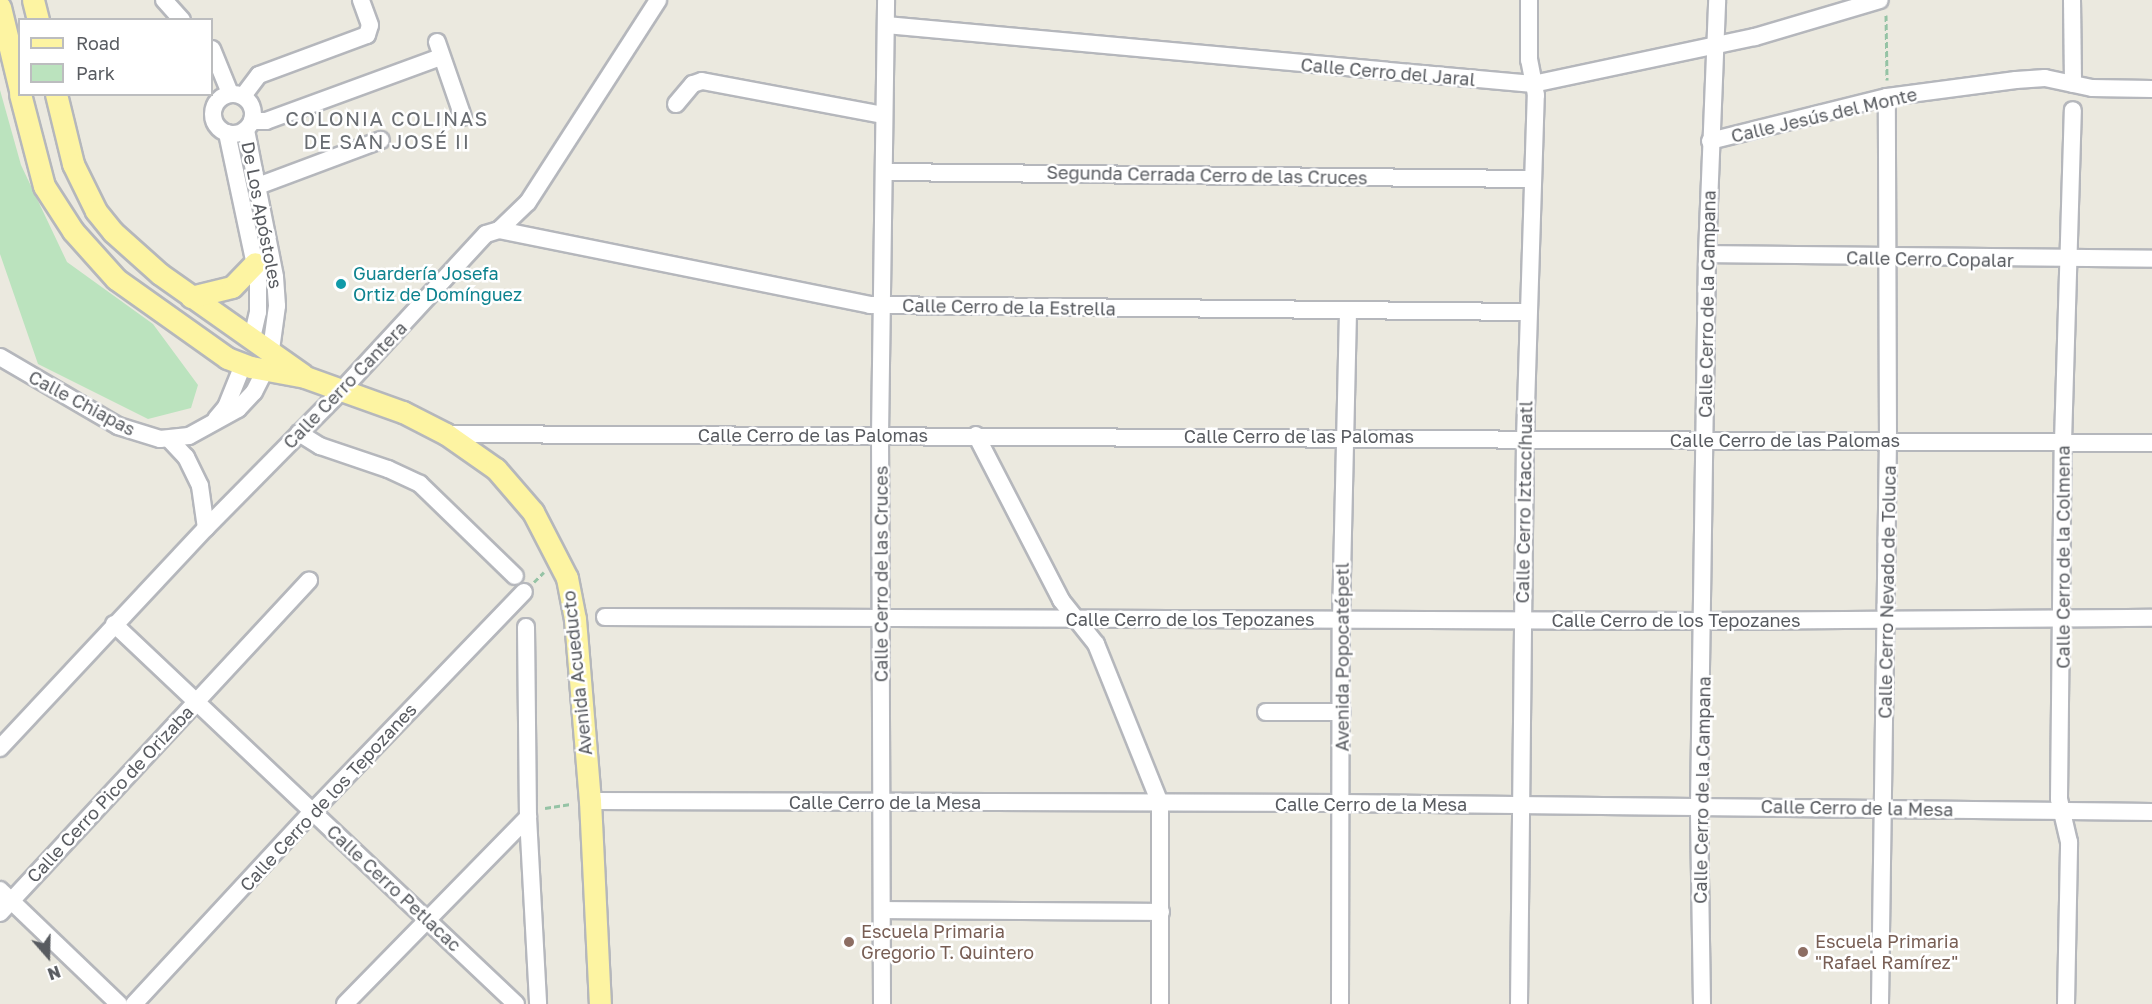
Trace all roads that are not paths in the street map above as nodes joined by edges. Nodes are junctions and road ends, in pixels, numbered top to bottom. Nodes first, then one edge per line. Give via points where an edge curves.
1 (33, 0) edge
2 (164, 0) edge
3 (361, 0) edge
4 (658, 0) edge
5 (886, 0) edge
6 (1529, 0) edge
7 (1717, 0) edge
8 (2072, 0) edge
9 (1883, 5) edge
10 (0, 7) edge
11 (38, 18) edge
12 (180, 18) edge
13 (886, 25) junction
14 (1716, 44) junction
15 (213, 51) edge
16 (18, 84) edge
17 (1533, 84) junction
18 (2073, 84) junction
19 (2152, 89) edge
20 (237, 95) junction
21 (21, 96) edge
22 (56, 96) edge
23 (1887, 97) junction
24 (676, 104) dead end
25 (2073, 110) dead end
26 (884, 115) junction
27 (463, 117) dead end
28 (249, 126) junction
29 (227, 133) junction
30 (381, 140) dead end
31 (1710, 141) junction
32 (884, 172) junction
33 (1530, 179) junction
34 (258, 186) junction
35 (499, 230) junction
36 (1707, 254) junction
37 (1887, 259) junction
38 (2067, 260) junction
39 (2152, 260) edge
40 (255, 263) junction
41 (191, 297) junction
42 (882, 306) junction
43 (1348, 311) junction
44 (1527, 312) junction
45 (252, 337) junction
46 (0, 357) edge
47 (268, 360) junction
48 (243, 365) junction
49 (340, 392) junction
50 (212, 425) junction
51 (299, 433) junction
52 (446, 434) junction
53 (976, 435) junction
54 (880, 436) junction
55 (1343, 436) junction
56 (169, 439) junction
57 (1524, 439) junction
58 (1705, 439) junction
59 (1888, 440) junction
60 (2063, 442) junction
61 (2152, 443) edge
62 (206, 528) junction
63 (515, 576) dead end
64 (309, 580) dead end
65 (524, 592) road end
66 (605, 617) dead end
67 (882, 618) junction
68 (2064, 618) junction
69 (2152, 618) edge
70 (1079, 619) junction
71 (1341, 620) junction
72 (1523, 620) junction
73 (1887, 620) junction
74 (1704, 621) junction
75 (114, 624) junction
76 (526, 627) dead end
77 (196, 702) junction
78 (1266, 712) dead end
79 (1342, 712) junction
80 (0, 748) edge
81 (590, 801) junction
82 (880, 802) junction
83 (1160, 803) junction
84 (1341, 803) junction
85 (1520, 805) junction
86 (1700, 806) junction
87 (1884, 808) junction
88 (313, 811) junction
89 (2061, 812) junction
90 (2152, 812) edge
91 (528, 817) junction
92 (4, 901) edge
93 (883, 910) junction
94 (1161, 912) junction
95 (427, 917) junction
96 (119, 1004) edge
97 (134, 1004) edge
98 (345, 1004) edge
99 (516, 1004) edge
100 (538, 1004) edge
101 (600, 1004) edge
102 (882, 1004) edge
103 (1160, 1004) edge
104 (1340, 1004) edge
105 (1519, 1004) edge
106 (1702, 1004) edge
107 (1880, 1004) edge
108 (2066, 1004) edge

1 - 11 main road
2 - 12 street
3 - 20 street via 370,25 367,35 259,75
4 - 35 street, Calle Cerro Cantera via 546,179
5 - 13 street, Calle Cerro de las Cruces
6 - 17 street, Calle Cerro Iztaccíhuatl
7 - 14 street, Calle Cerro de la Campana
8 - 18 street
9 - 14 street, Calle Cerro del Jaral
10 - 16 main road, Avenida Acueducto
13 - 17 street, Calle Cerro del Jaral
13 - 26 street, Calle Cerro de las Cruces
14 - 17 street, Calle Cerro del Jaral
14 - 31 street, Calle Cerro de la Campana
15 - 20 street
17 - 33 street, Calle Cerro Iztaccíhuatl
18 - 19 street, Calle Jesús del Monte
18 - 23 street, Calle Jesús del Monte via 2045,78 2016,80
20 - 28 street via 252,106
20 - 29 street via 219,99 213,109 217,126
21 - 48 main road, Avenida Acueducto via 44,186 92,255 174,323
22 - 41 main road via 73,164 96,211 132,251
23 - 31 street, Calle Jesús del Monte
23 - 37 street, Calle Cerro Nevado de Toluca
24 - 26 street via 697,82
25 - 38 street, Calle Cerro de la Colmena
26 - 32 street, Calle Cerro de las Cruces
27 - 28 street via 439,49
28 - 29 street
28 - 34 street, De Los Apóstoles
29 - 40 street, De Los Apóstoles
30 - 34 street
31 - 36 street, Calle Cerro de la Campana
32 - 33 street, Segunda Cerrada Cerro de las Cruces
32 - 42 street, Calle Cerro de las Cruces
33 - 44 street, Calle Cerro Iztaccíhuatl
34 - 47 street, De Los Apóstoles via 277,293
35 - 42 street, Calle Cerro de la Estrella
35 - 49 street, Calle Cerro Cantera via 486,234
36 - 37 street, Calle Cerro Copalar
36 - 58 street, Calle Cerro de la Campana
37 - 38 street, Calle Cerro Copalar
37 - 59 street, Calle Cerro Nevado de Toluca
38 - 39 street, Calle Cerro Copalar
38 - 60 street, Calle Cerro de la Colmena
40 - 41 main road via 232,287
40 - 45 street, De Los Apóstoles via 260,298
41 - 45 main road
42 - 43 street, Calle Cerro de la Estrella
42 - 54 street, Calle Cerro de las Cruces
43 - 44 street, Calle Cerro de la Estrella
43 - 55 street, Avenida Popocatépetl
44 - 57 street, Calle Cerro Iztaccíhuatl
45 - 47 main road
45 - 48 main road, De Los Apóstoles
46 - 56 street, Calle Chiapas via 118,426
47 - 48 main road, Avenida Acueducto
47 - 49 main road, Avenida Acueducto
47 - 50 street via 249,398
48 - 50 street via 226,407
49 - 51 street, Calle Cerro Cantera
49 - 52 main road, Avenida Acueducto via 403,412
50 - 56 street
51 - 62 street, Calle Cerro Cantera
51 - 63 street via 320,446 420,484
52 - 54 street, Calle Cerro de las Palomas
52 - 81 main road, Avenida Acueducto via 496,469 519,495 558,558 575,619
53 - 54 street, Calle Cerro de las Palomas
53 - 55 street, Calle Cerro de las Palomas
53 - 70 street via 1061,600
54 - 67 street, Calle Cerro de las Cruces
55 - 57 street, Calle Cerro de las Palomas
55 - 71 street, Avenida Popocatépetl
56 - 62 street via 186,457 200,486
57 - 58 street, Calle Cerro de las Palomas
57 - 72 street, Calle Cerro Iztaccíhuatl
58 - 59 street, Calle Cerro de las Palomas
58 - 74 street, Calle Cerro de la Campana
59 - 60 street, Calle Cerro de las Palomas
59 - 73 street, Calle Cerro Nevado de Toluca
60 - 61 street, Calle Cerro de las Palomas
60 - 68 street, Calle Cerro de la Colmena
62 - 75 street, Calle Cerro Cantera
64 - 77 street, Calle Cerro Pico de Orizaba
65 - 88 street, Calle Cerro de los Tepozanes
66 - 67 street, Calle Cerro de los Tepozanes
67 - 70 street, Calle Cerro de los Tepozanes
67 - 82 street, Calle Cerro de las Cruces
68 - 69 street, Calle Cerro de los Tepozanes
68 - 73 street, Calle Cerro de los Tepozanes
68 - 89 street, Calle Cerro de la Colmena
70 - 71 street, Calle Cerro de los Tepozanes
70 - 83 street via 1096,644
71 - 72 street, Calle Cerro de los Tepozanes
71 - 79 street, Avenida Popocatépetl
72 - 74 street, Calle Cerro de los Tepozanes
72 - 85 street, Calle Cerro Iztaccíhuatl
73 - 74 street, Calle Cerro de los Tepozanes
73 - 87 street, Calle Cerro Nevado de Toluca
74 - 86 street, Calle Cerro de la Campana
75 - 77 street, Calle Cerro Petlacac
75 - 80 street, Calle Cerro Cantera
76 - 91 street
77 - 88 street, Calle Cerro Petlacac
77 - 92 street, Calle Cerro Pico de Orizaba
78 - 79 street
79 - 84 street, Avenida Popocatépetl
81 - 82 street, Calle Cerro de la Mesa
81 - 101 main road, Avenida Acueducto
82 - 83 street, Calle Cerro de la Mesa
82 - 93 street, Calle Cerro de las Cruces
83 - 84 street, Calle Cerro de la Mesa
83 - 94 street
84 - 85 street, Calle Cerro de la Mesa
84 - 104 street, Avenida Popocatépetl
85 - 86 street, Calle Cerro de la Mesa
85 - 105 street, Calle Cerro Iztaccíhuatl
86 - 87 street, Calle Cerro de la Mesa
86 - 106 street, Calle Cerro de la Campana
87 - 89 street, Calle Cerro de la Mesa
87 - 107 street, Calle Cerro Nevado de Toluca
88 - 95 street, Calle Cerro Petlacac
88 - 97 street, Calle Cerro de los Tepozanes
89 - 90 street, Calle Cerro de la Mesa
89 - 108 street, Calle Cerro de la Colmena via 2068,842
91 - 95 street
91 - 100 street
92 - 96 street
93 - 94 street
93 - 102 street, Calle Cerro de las Cruces
94 - 103 street
95 - 98 street
95 - 99 street, Calle Cerro Petlacac

